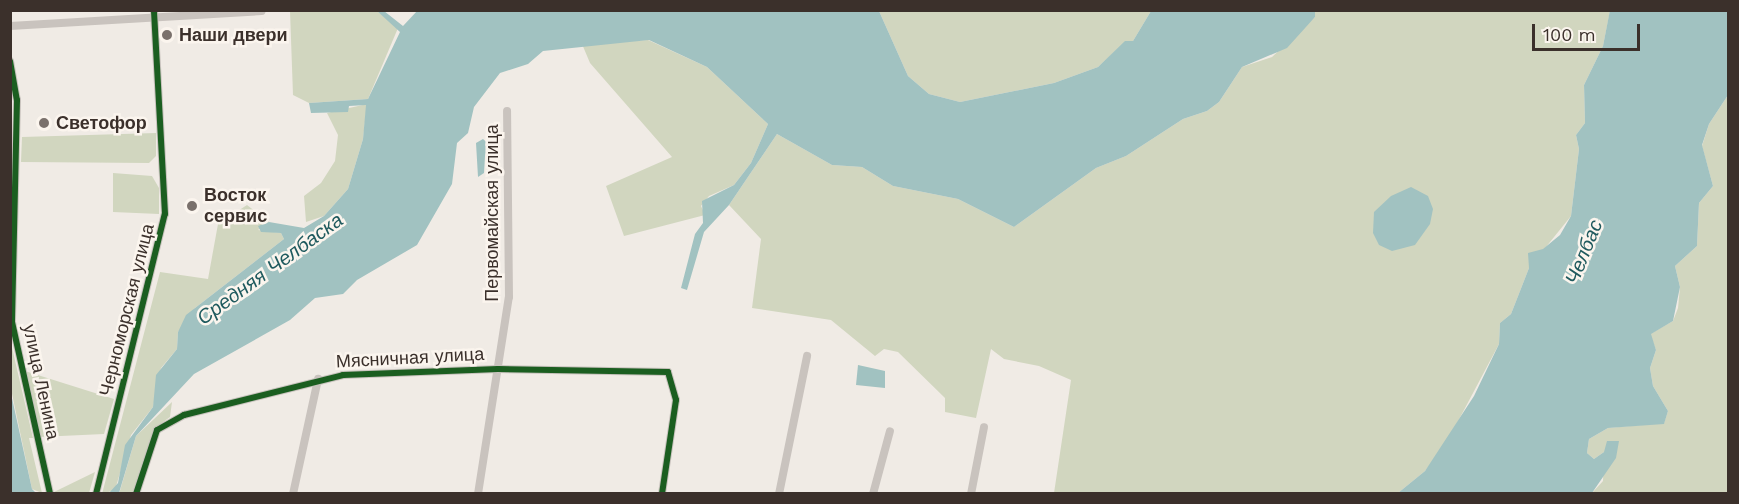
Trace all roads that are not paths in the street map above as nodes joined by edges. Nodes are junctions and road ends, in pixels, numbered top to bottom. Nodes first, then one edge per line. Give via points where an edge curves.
1 (262, 11) edge
2 (154, 14) edge
3 (10, 26) edge
4 (10, 61) edge
5 (507, 111) dead end
6 (807, 356) dead end
7 (498, 369) junction
8 (318, 379) junction
9 (984, 426) dead end
10 (890, 431) dead end
11 (50, 494) edge
12 (96, 494) edge
13 (136, 494) edge
14 (293, 494) edge
15 (478, 494) edge
16 (662, 494) edge
17 (779, 494) edge
18 (873, 494) edge
19 (971, 494) edge

1 - 2 street
2 - 3 street
2 - 12 street, Черноморская улица via 165,214
4 - 11 street, улица Ленина via 17,100 12,322
5 - 7 street, Первомайская улица via 509,297
6 - 17 street
7 - 8 street, Мясничная улица
7 - 15 street, Первомайская улица
7 - 16 street, Мясничная улица via 668,372 676,400
8 - 13 street, Мясничная улица via 184,415 162,425 155,435
8 - 14 street
9 - 19 street
10 - 18 street

